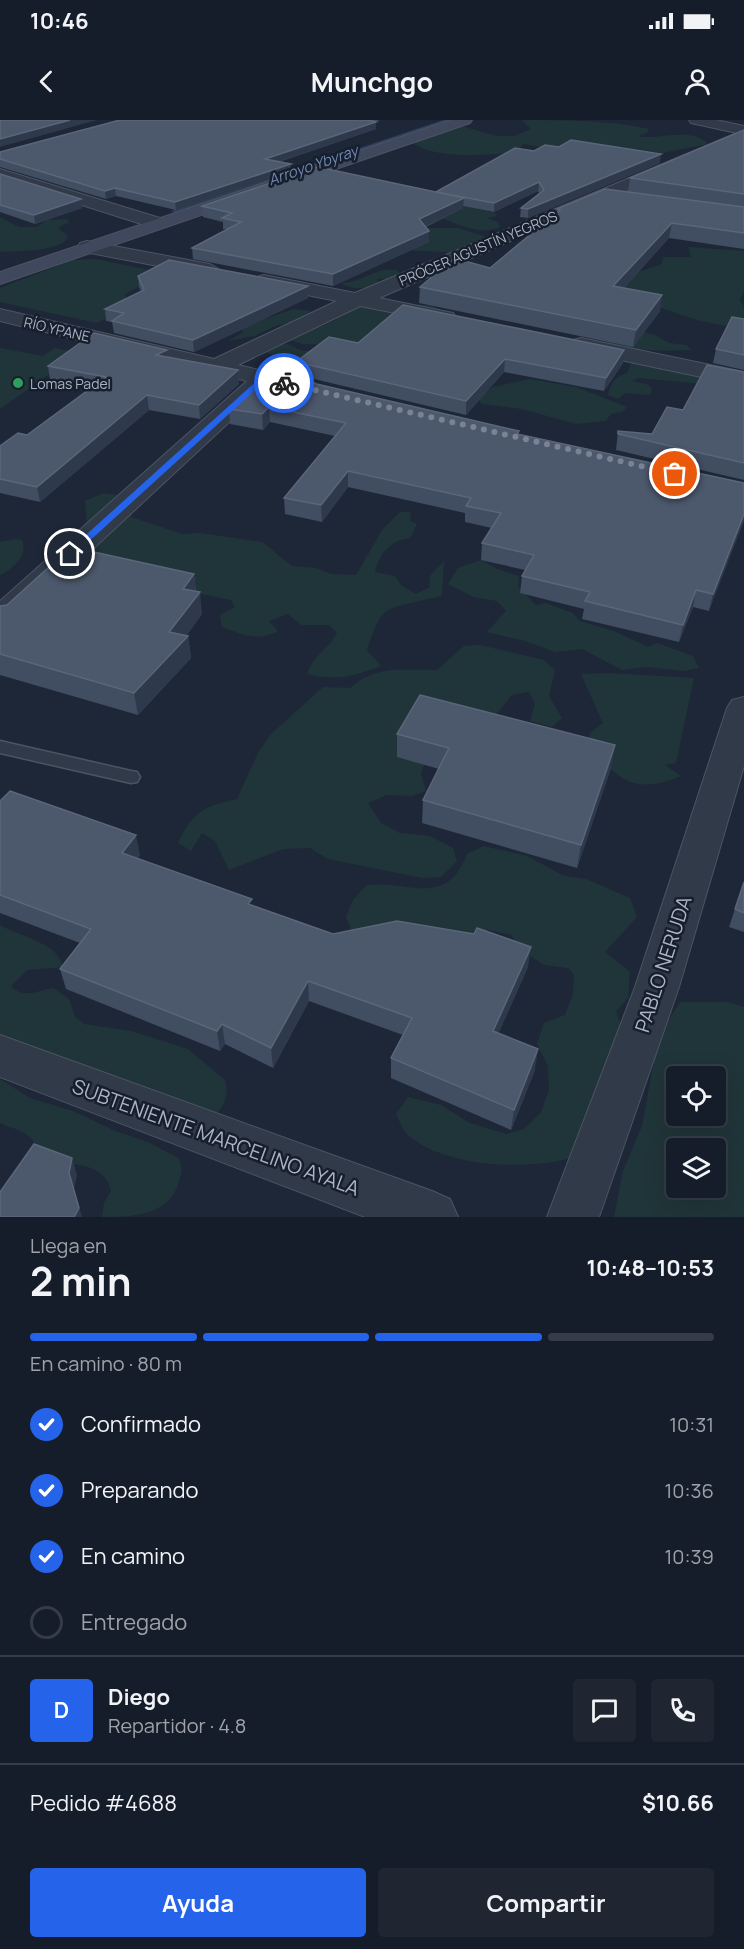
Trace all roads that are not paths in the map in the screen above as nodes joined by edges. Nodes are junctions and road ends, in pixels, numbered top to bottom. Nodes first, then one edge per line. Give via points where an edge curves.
1 (429, 120) edge
2 (465, 120) edge
3 (696, 120) edge
4 (744, 130) edge
5 (744, 135) edge
6 (0, 174) edge
7 (602, 196) junction
8 (638, 201) edge
9 (137, 216) junction
10 (157, 223) junction
11 (87, 247) junction
12 (0, 264) edge
13 (0, 278) edge
14 (358, 299) junction
15 (0, 315) edge
16 (463, 321) edge
17 (557, 340) edge
18 (215, 367) junction
19 (263, 378) junction
20 (744, 379) edge
21 (332, 394) edge
22 (0, 618) edge
23 (744, 708) edge
24 (0, 747) edge
25 (131, 777) dead end
26 (0, 1056) edge
27 (432, 1217) edge
28 (573, 1217) edge

1 - 9 main road
2 - 10 main road
3 - 4 street
5 - 7 street, PRÓCER AGUSTÍN YEGROS
6 - 9 street
7 - 8 street
7 - 14 street, PRÓCER AGUSTÍN YEGROS
9 - 10 street
9 - 12 main road
10 - 11 main road
11 - 13 main road
11 - 14 street
14 - 16 street
14 - 18 street, PRÓCER AGUSTÍN YEGROS
15 - 18 street, RÍO YPANE
17 - 20 street
18 - 19 street, RÍO YPANE
19 - 21 street, RÍO YPANE
19 - 22 street
23 - 28 street, PABLO NERUDA via 657,987
24 - 25 lane
26 - 27 street, SUBTENIENTE MARCELINO AYALA

